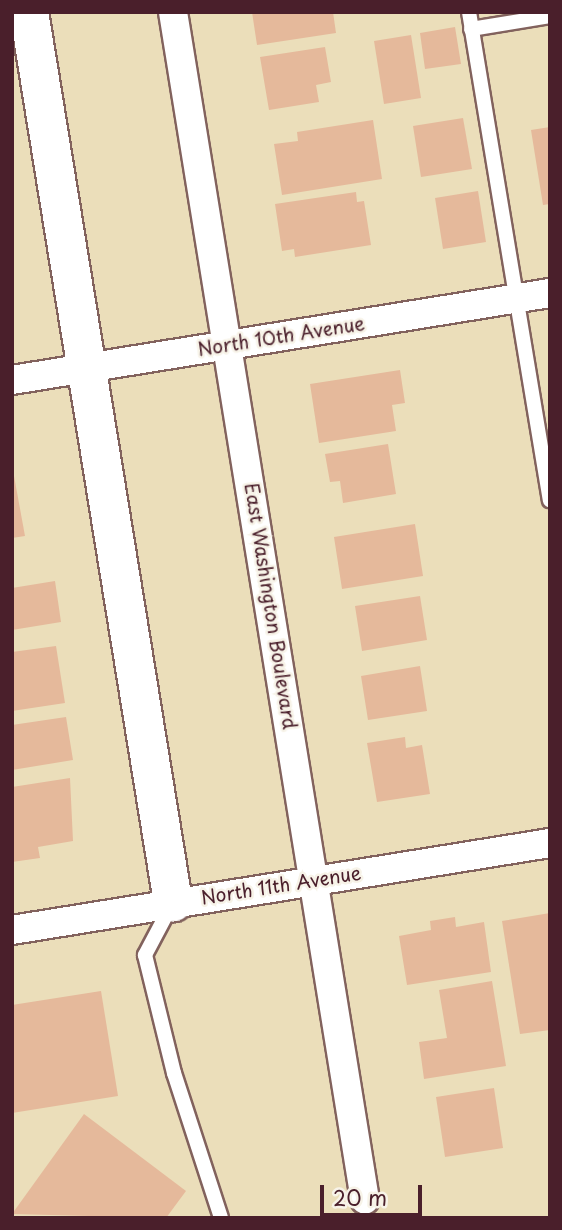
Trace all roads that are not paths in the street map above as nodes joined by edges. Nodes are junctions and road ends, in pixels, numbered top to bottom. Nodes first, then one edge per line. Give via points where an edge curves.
1 (29, 12) edge
2 (173, 12) edge
3 (469, 12) edge
4 (550, 16) edge
5 (471, 29) junction
6 (550, 293) edge
7 (515, 299) junction
8 (228, 344) junction
9 (85, 368) junction
10 (12, 380) edge
11 (550, 500) edge
12 (550, 843) edge
13 (316, 879) junction
14 (173, 902) junction
15 (12, 930) edge
16 (365, 1200) dead end
17 (221, 1218) edge

1 - 9 street
2 - 8 street, East Washington Boulevard
3 - 5 lane
4 - 5 lane
5 - 7 lane
6 - 7 street, North 10th Avenue
7 - 8 street, North 10th Avenue
7 - 11 lane
8 - 9 street, North 10th Avenue
8 - 13 street, East Washington Boulevard
9 - 10 street, North 10th Avenue
9 - 14 street
12 - 13 street, North 11th Avenue
13 - 14 street, North 11th Avenue
13 - 16 street, East Washington Boulevard
14 - 15 street, North 11th Avenue
14 - 17 lane via 145,955 174,1073

